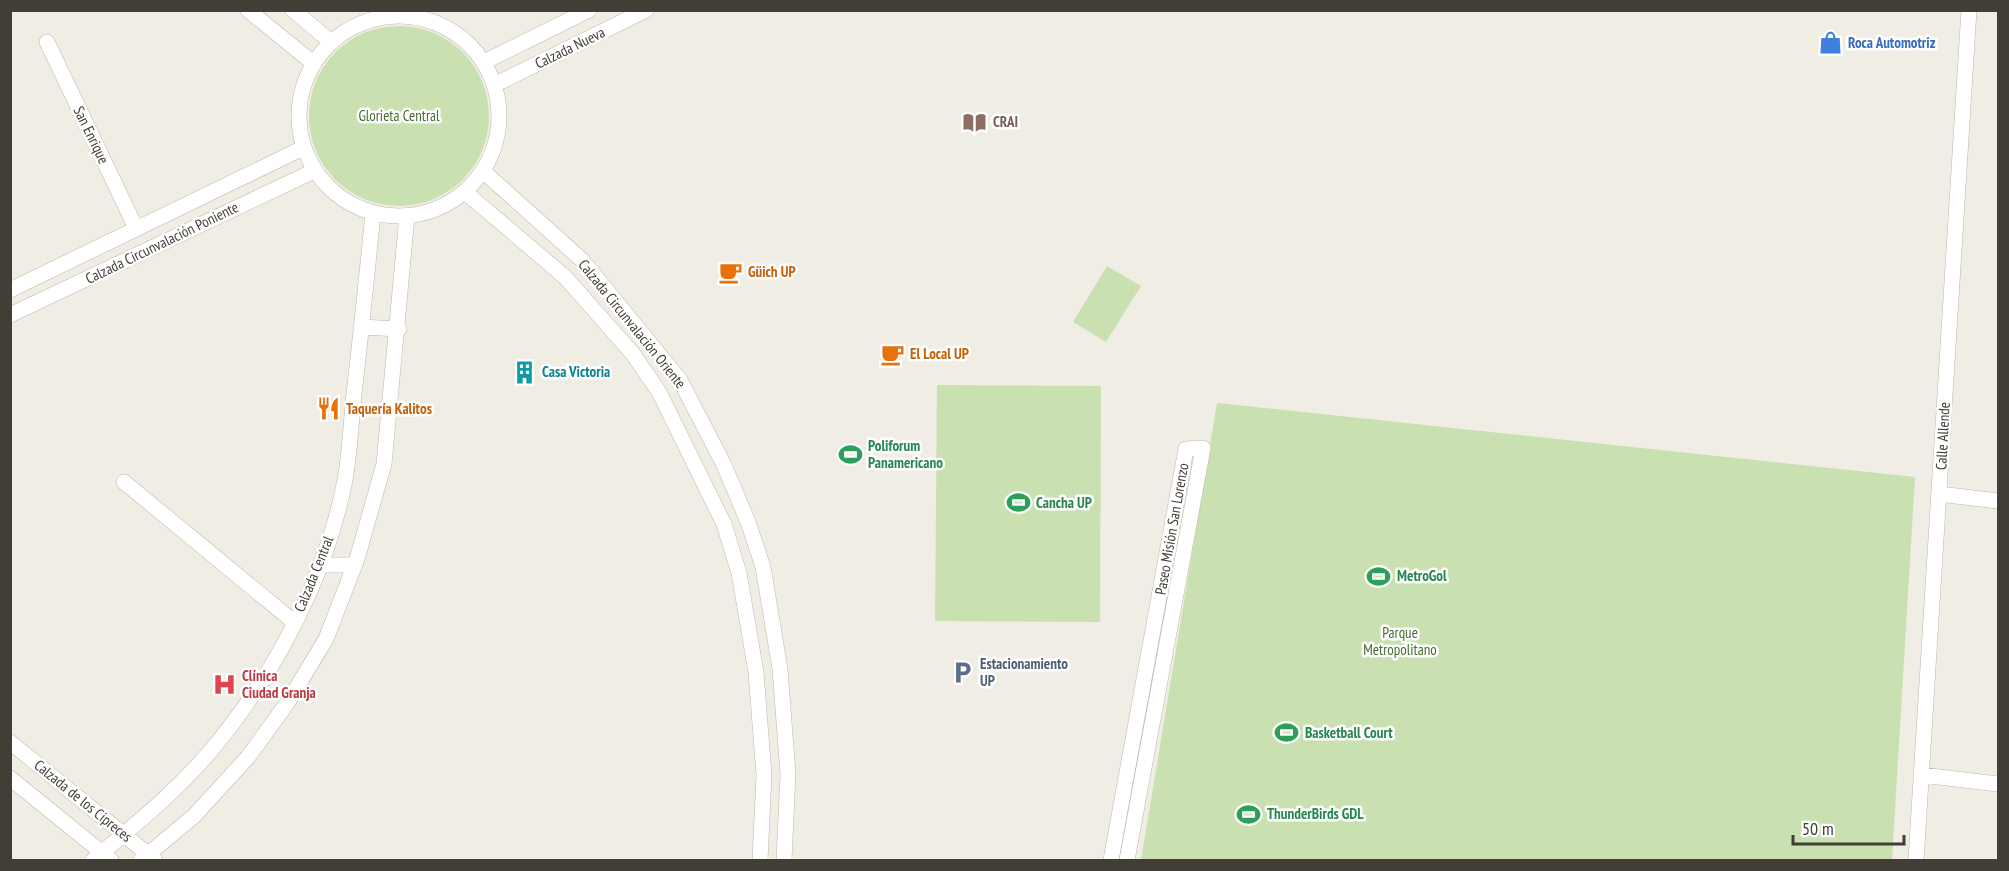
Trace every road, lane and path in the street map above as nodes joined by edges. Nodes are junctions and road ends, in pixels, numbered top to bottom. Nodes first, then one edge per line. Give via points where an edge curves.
1 (248, 10) edge
2 (293, 10) edge
3 (589, 10) edge
4 (646, 10) edge
5 (1969, 10) edge
6 (391, 13) edge
7 (425, 15) edge
8 (47, 42) dead end
9 (331, 42) junction
10 (483, 62) junction
11 (313, 63) junction
12 (494, 85) junction
13 (303, 148) junction
14 (314, 171) junction
15 (483, 171) junction
16 (465, 192) junction
17 (168, 213) junction
18 (373, 214) junction
19 (407, 216) junction
20 (136, 228) junction
21 (178, 236) junction
22 (10, 290) edge
23 (10, 315) edge
24 (361, 327) junction
25 (399, 329) junction
26 (680, 380) junction
27 (659, 392) junction
28 (124, 482) dead end
29 (1939, 494) junction
30 (1998, 501) edge
31 (750, 531) junction
32 (729, 539) junction
33 (320, 565) junction
34 (354, 565) junction
35 (770, 609) junction
36 (746, 613) junction
37 (294, 622) junction
38 (783, 699) junction
39 (759, 702) junction
40 (10, 742) edge
41 (787, 749) junction
42 (763, 754) junction
43 (1922, 775) junction
44 (10, 778) edge
45 (1998, 784) edge
46 (123, 834) junction
47 (102, 858) edge
48 (148, 859) edge
49 (760, 861) edge
50 (784, 861) edge
51 (1111, 861) edge
52 (1127, 861) edge
53 (1916, 861) edge

1 - 11 street
2 - 9 street
3 - 10 street
4 - 12 street, Calzada Nueva
5 - 29 street, Calle Allende
6 - 7 street
6 - 9 street via 343,31
7 - 10 street via 461,38
8 - 20 street, San Enrique
9 - 11 street
10 - 12 street
11 - 13 street via 300,96
12 - 15 street via 500,115 498,135
13 - 14 street
13 - 17 street, Calzada Circunvalación Poniente
14 - 18 street via 330,190
14 - 21 street, Calzada Circunvalación Poniente
15 - 16 street
15 - 26 street, Calzada Circunvalación Oriente via 582,260
16 - 19 street via 448,204
16 - 27 street, Calzada Circunvalación Oriente via 565,277 633,354
17 - 20 street, Calzada Circunvalación Poniente
17 - 21 street
18 - 19 street
18 - 24 street, Calzada Central
19 - 25 street
20 - 22 street, Calzada Circunvalación Poniente
21 - 23 street, Calzada Circunvalación Poniente
24 - 25 street
24 - 33 street, Calzada Central via 345,478
25 - 34 street via 384,464
26 - 27 street
26 - 31 street, Calzada Circunvalación Oriente via 724,465
27 - 32 street, Calzada Circunvalación Oriente
28 - 37 street
29 - 30 street
29 - 43 street, Calle Allende
31 - 32 street
31 - 35 street, Calzada Circunvalación Oriente via 763,567
32 - 36 street, Calzada Circunvalación Oriente
33 - 34 street
33 - 37 street, Calzada Central
34 - 48 street via 326,639 267,734 194,816
35 - 36 street
35 - 38 street, Calzada Circunvalación Oriente
36 - 39 street, Calzada Circunvalación Oriente
37 - 46 street, Calzada Central via 243,708 217,743
38 - 39 street
38 - 41 street, Calzada Circunvalación Oriente
39 - 42 street, Calzada Circunvalación Oriente
40 - 46 street, Calzada de los Cipreces
41 - 42 street
41 - 50 street, Calzada Circunvalación Oriente
42 - 49 street, Calzada Circunvalación Oriente
43 - 45 street
43 - 53 street, Calle Allende
44 - 47 street, Calzada de los Cipreces
46 - 47 street, Calzada Central
46 - 48 street, Calzada de los Cipreces
51 - 52 street, Paseo Misión San Lorenzo via 1186,449 1203,448

